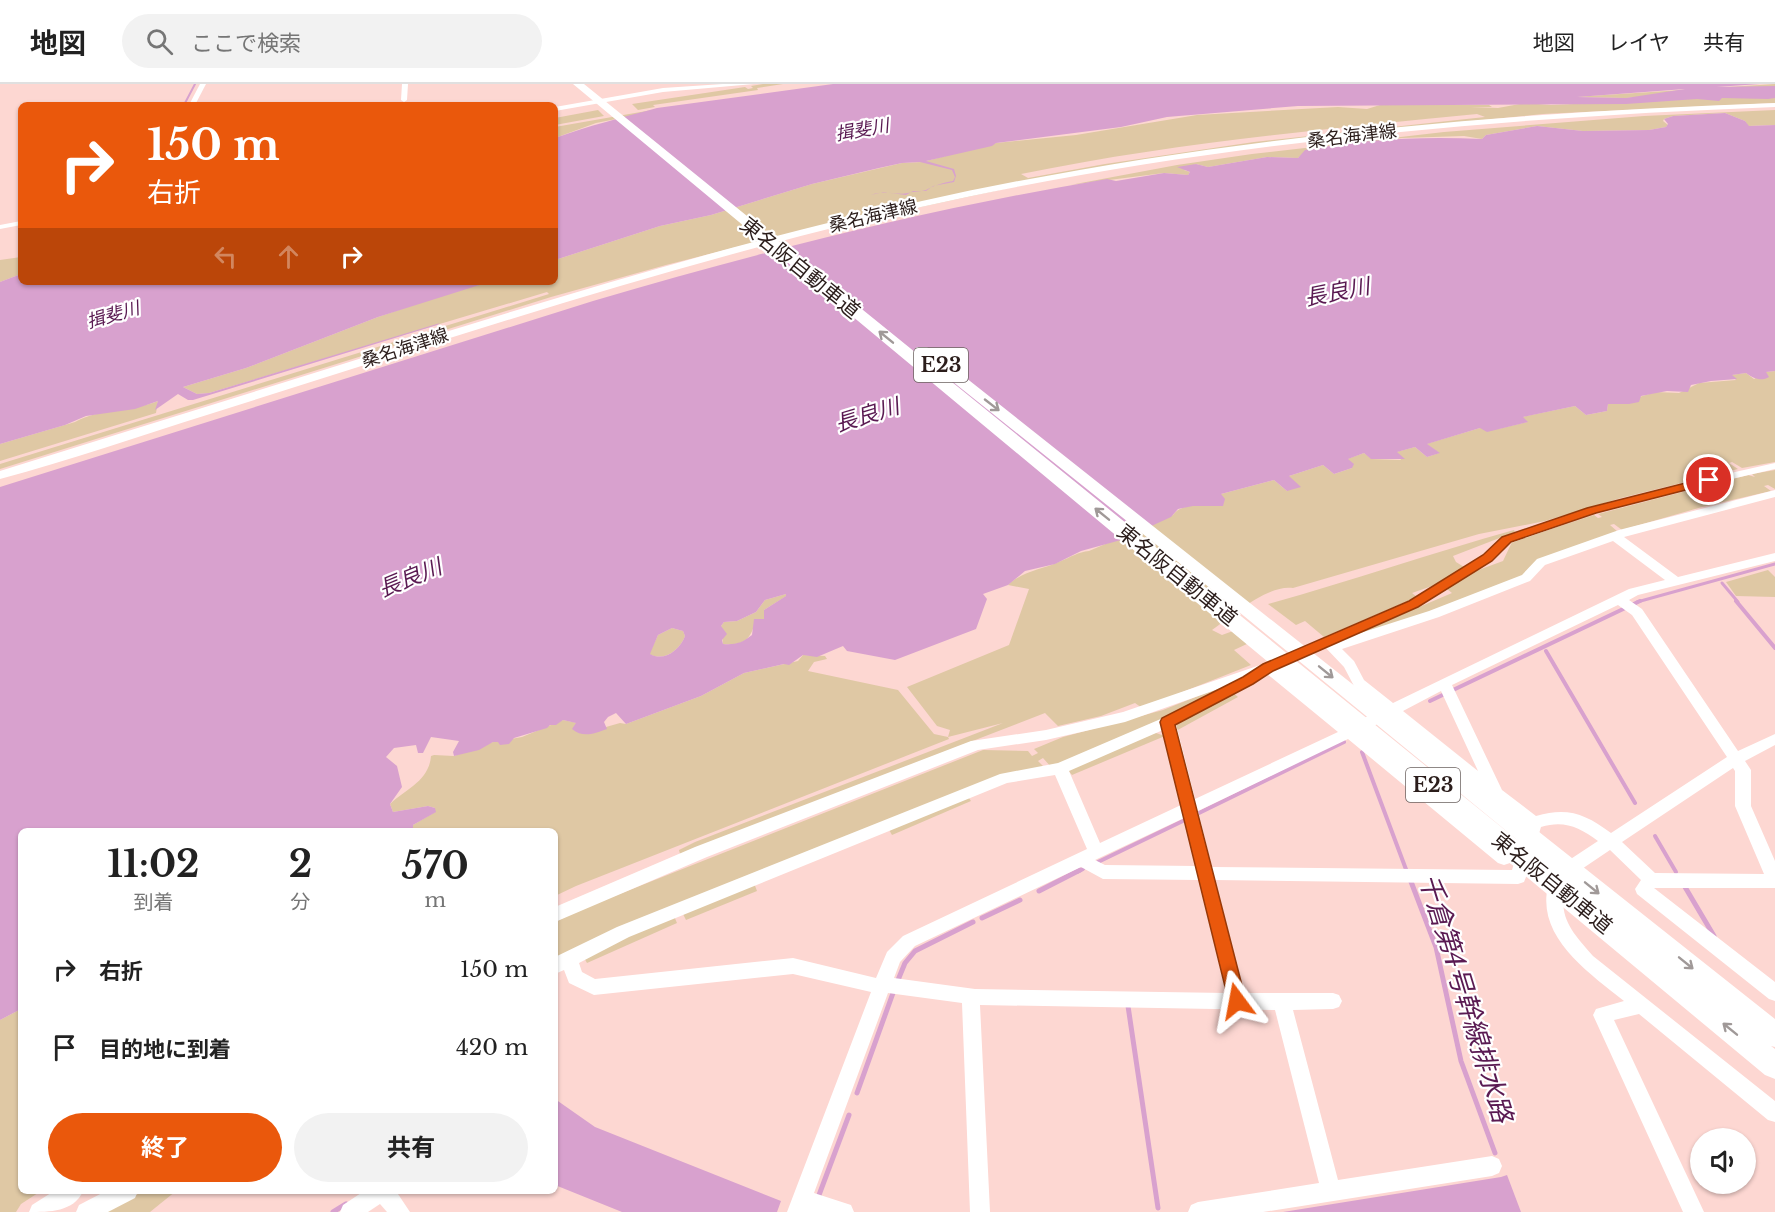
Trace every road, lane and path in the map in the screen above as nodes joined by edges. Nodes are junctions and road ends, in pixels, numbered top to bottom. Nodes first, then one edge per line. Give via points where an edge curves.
1 (203, 84) edge
2 (405, 84) edge
3 (578, 84) edge
4 (589, 84) edge
5 (751, 84) edge
6 (196, 95) junction
7 (183, 96) dead end
8 (404, 100) dead end
9 (193, 102) edge
10 (1775, 105) edge
11 (558, 108) edge
12 (18, 224) edge
13 (0, 227) edge
14 (18, 229) edge
15 (0, 232) edge
16 (1775, 466) edge
17 (0, 475) edge
18 (1775, 493) edge
19 (1615, 536) junction
20 (1775, 557) edge
21 (1676, 582) junction
22 (1626, 604) junction
23 (1329, 644) junction
24 (1268, 667) junction
25 (1447, 689) junction
26 (1394, 710) junction
27 (1168, 722) junction
28 (1348, 733) junction
29 (1775, 739) edge
30 (1735, 759) junction
31 (1060, 768) junction
32 (1496, 794) junction
33 (1189, 808) junction
34 (1534, 823) junction
35 (1611, 842) junction
36 (1090, 855) junction
37 (1520, 870) junction
38 (1207, 874) junction
39 (1651, 880) junction
40 (1775, 880) edge
41 (558, 914) edge
42 (1631, 934) junction
43 (562, 962) edge
44 (882, 986) junction
45 (1775, 993) edge
46 (971, 997) junction
47 (1237, 1001) junction
48 (1333, 1001) dead end
49 (1282, 1002) junction
50 (1642, 1005) junction
51 (1775, 1035) edge
52 (1775, 1066) edge
53 (1775, 1113) edge
54 (1492, 1166) dead end
55 (1331, 1191) junction
56 (68, 1194) edge
57 (122, 1194) edge
58 (378, 1194) edge
59 (385, 1194) edge
60 (800, 1206) edge
61 (39, 1212) edge
62 (86, 1212) edge
63 (350, 1212) edge
64 (400, 1212) edge
65 (844, 1212) edge
66 (980, 1212) edge
67 (1198, 1212) edge
68 (1694, 1212) edge

1 - 6 street
2 - 8 street
42 -> 3 highway, 東名阪自動車道 / E23
4 -> 42 highway, 東名阪自動車道 / E23 via 1189,562
5 - 11 street via 663,90
6 - 7 street
6 - 9 street
10 - 17 main road, 桑名海津線 via 1618,111 1382,132 1171,159 931,202 646,273
12 - 13 street
14 - 15 street
16 - 23 street via 1592,511 1507,540 1488,558 1413,604
18 - 19 street
19 - 21 street
19 - 23 street via 1541,562 1526,578 1466,602
20 - 21 street
21 - 22 street via 1634,592
22 - 25 street
22 - 30 street
23 - 24 street
23 - 26 street via 1349,664 1359,683
24 - 27 street
24 - 28 street
24 - 41 street via 1125,717 1046,735 976,745 701,852
25 - 26 street
25 - 32 street
26 - 28 street
26 - 32 street
27 - 31 street
27 - 33 street
28 - 33 street
28 - 37 street
29 - 30 street
30 - 35 street
30 - 40 street via 1743,770 1743,806
31 - 36 street
31 - 43 street via 1005,778 677,910
32 - 34 street
33 - 36 street
33 - 38 street
34 - 35 street via 1558,817 1579,821
34 - 37 street
35 - 39 street
35 - 50 street via 1560,875 1552,907 1568,939 1587,961
36 - 38 street via 1088,864 1103,872
36 - 44 street via 909,941 893,957
37 - 38 street via 1518,877
38 - 47 street
39 - 40 street
39 - 45 street via 1643,889
42 -> 51 highway, 東名阪自動車道 / E23
52 -> 42 highway, 東名阪自動車道 / E23
43 - 44 street via 575,977 594,987 793,966
44 - 46 street
44 - 60 street
46 - 47 street
46 - 66 street
47 - 49 street
48 - 49 street
49 - 55 street
50 - 53 street
50 - 68 street via 1602,1014
54 - 55 street
55 - 67 street
56 - 61 street
57 - 62 street
58 - 63 street
59 - 64 street
60 - 65 street

